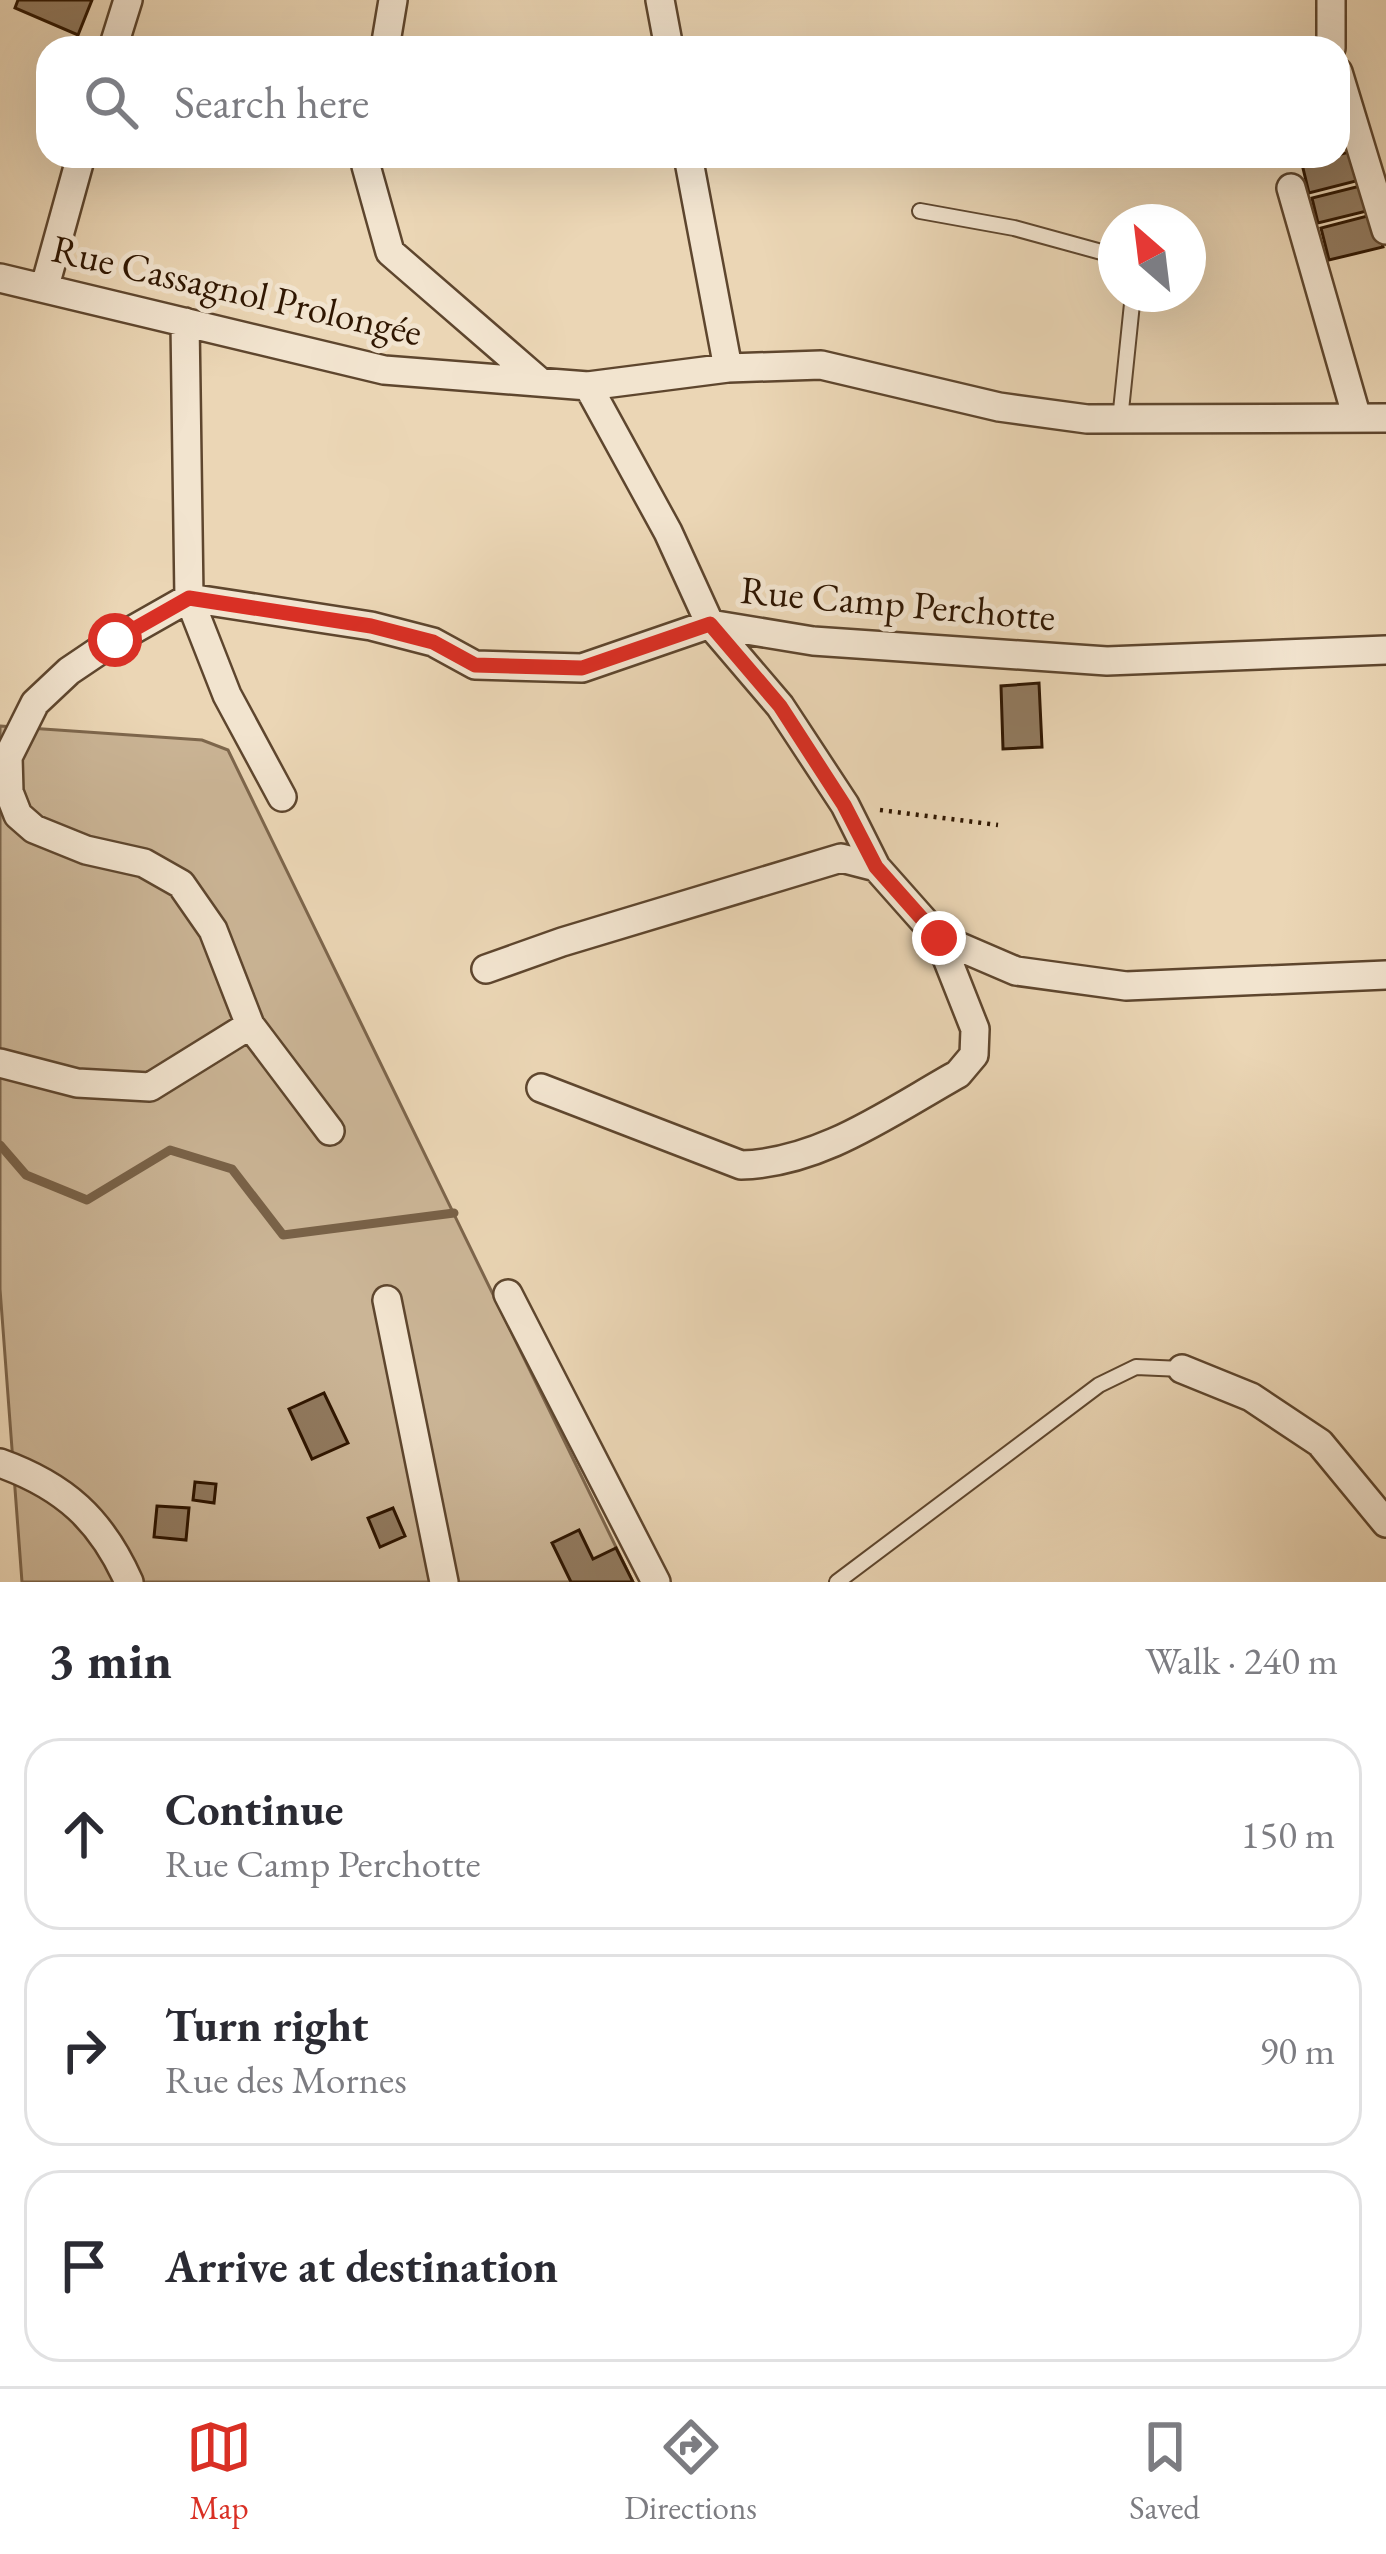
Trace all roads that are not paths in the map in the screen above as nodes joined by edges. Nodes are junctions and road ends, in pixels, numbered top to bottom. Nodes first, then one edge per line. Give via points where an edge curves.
1 (128, 0) edge
2 (393, 0) edge
3 (660, 0) edge
4 (1330, 0) edge
5 (117, 36) edge
6 (387, 36) edge
7 (666, 36) edge
8 (1330, 36) edge
9 (1350, 112) edge
10 (78, 168) edge
11 (367, 168) edge
12 (690, 168) edge
13 (1292, 188) dead end
14 (920, 211) dead end
15 (1386, 230) edge
16 (1098, 251) edge
17 (0, 278) edge
18 (44, 286) junction
19 (1131, 312) edge
20 (185, 322) junction
21 (728, 368) junction
22 (540, 382) junction
23 (588, 386) junction
24 (1120, 419) junction
25 (1378, 424) edge
26 (189, 598) junction
27 (710, 624) junction
28 (1386, 650) edge
29 (282, 797) dead end
30 (876, 867) junction
31 (939, 938) junction
32 (486, 969) dead end
33 (1386, 975) edge
34 (250, 1025) junction
35 (0, 1063) edge
36 (541, 1088) dead end
37 (330, 1131) dead end
38 (508, 1294) dead end
39 (387, 1300) dead end
40 (1182, 1369) joint
41 (0, 1463) edge
42 (1386, 1522) edge
43 (129, 1582) edge
44 (444, 1582) edge
45 (656, 1582) edge
46 (837, 1582) edge

1 - 5 street
2 - 6 street
3 - 7 street
4 - 8 street
9 - 15 street
10 - 18 street
11 - 22 street via 390,252
12 - 21 street
13 - 25 street
14 - 16 lane
17 - 18 street, Rue Cassagnol Prolongée
18 - 20 street, Rue Cassagnol Prolongée
19 - 24 lane
20 - 22 street, Rue Cassagnol Prolongée via 384,370
20 - 26 street
21 - 23 street, Rue Cassagnol Prolongée
21 - 24 street, Rue Cassagnol Prolongée via 820,365 1000,407
22 - 23 street, Rue Cassagnol Prolongée
23 - 27 street
24 - 25 street, Rue Cassagnol Prolongée
26 - 27 street, Rue Camp Perchotte via 371,626 433,642 475,665 582,668
26 - 29 street via 227,695
26 - 34 street via 69,671 35,703 8,757 9,791 17,815 34,829 144,863 181,884 213,930
27 - 28 street, Rue Camp Perchotte via 812,641 1107,661
27 - 30 street via 780,706
30 - 31 street
30 - 32 street via 841,858
31 - 33 street via 1016,970 1126,986
31 - 36 street via 975,1029 974,1055 958,1074 810,1154 741,1165
34 - 35 street via 150,1088 77,1083
34 - 37 street
38 - 45 street
39 - 44 street
40 - 42 street via 1251,1397 1320,1443
40 - 46 lane via 1136,1367 1099,1385
41 - 43 street via 41,1478 84,1511

